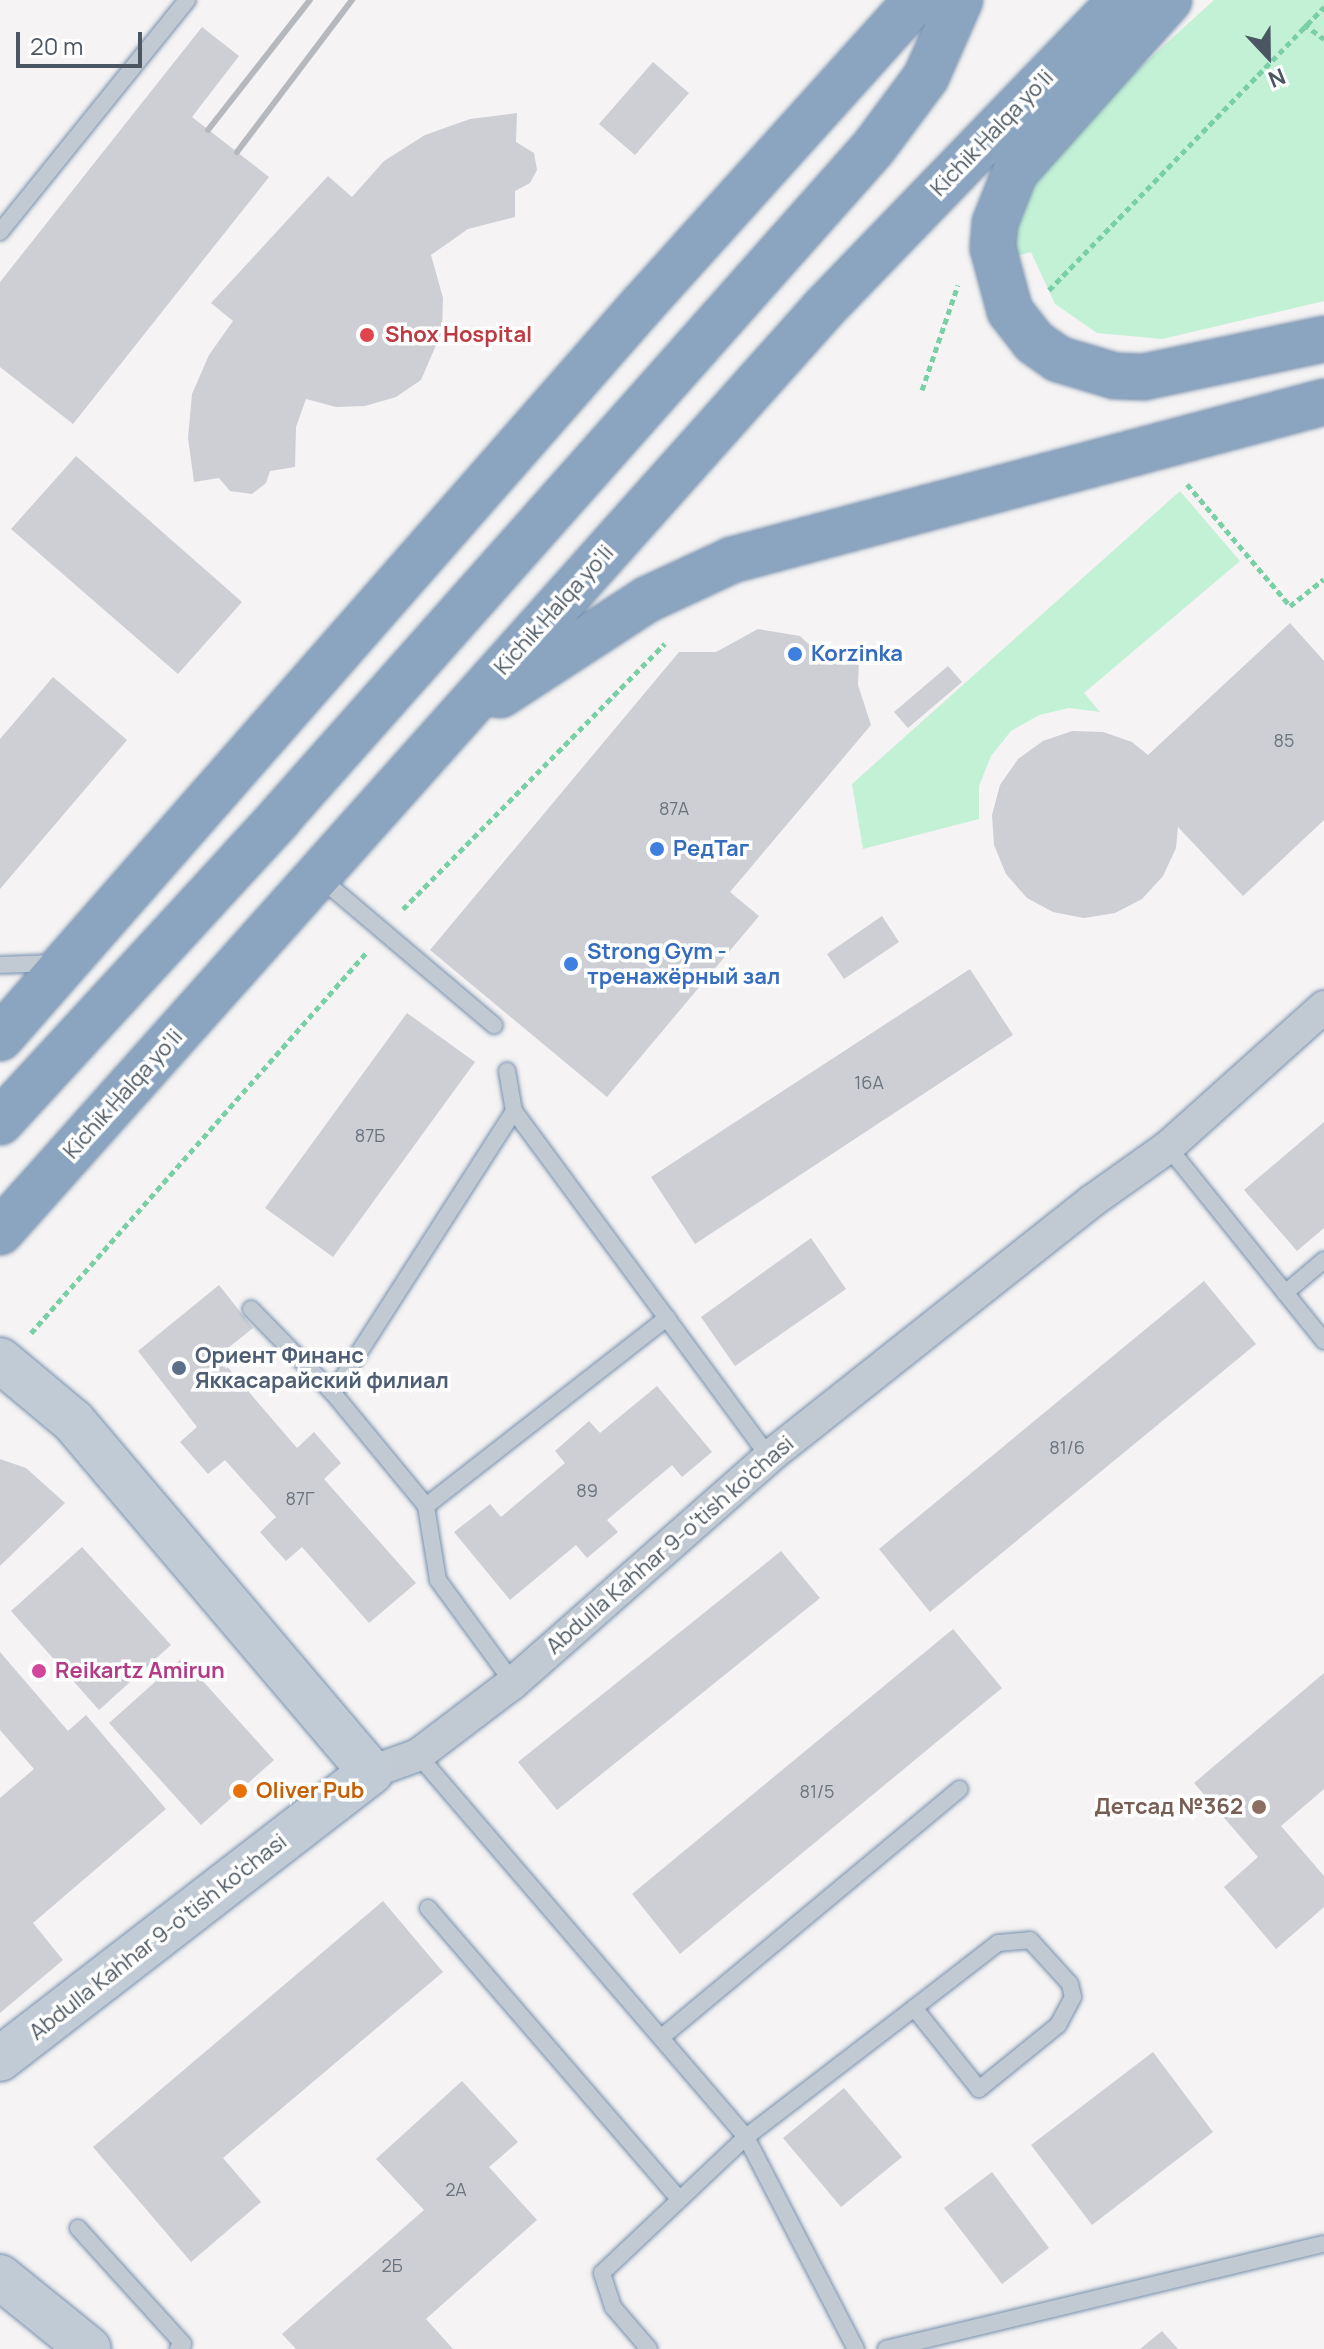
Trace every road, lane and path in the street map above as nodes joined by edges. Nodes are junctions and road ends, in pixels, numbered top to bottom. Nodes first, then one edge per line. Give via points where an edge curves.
1 (187, 0) edge
2 (917, 0) edge
3 (960, 0) edge
4 (1121, 0) edge
5 (1169, 0) edge
6 (1324, 7) edge
7 (1304, 24) junction
8 (1324, 39) edge
9 (0, 232) edge
10 (1041, 298) dead end
11 (1324, 339) edge
12 (1324, 402) edge
13 (1180, 477) dead end
14 (1324, 579) edge
15 (448, 729) junction
16 (317, 876) junction
17 (66, 962) junction
18 (0, 965) edge
19 (1324, 1007) edge
20 (494, 1025) dead end
21 (0, 1038) edge
22 (507, 1071) dead end
23 (514, 1111) junction
24 (0, 1122) edge
25 (1168, 1147) junction
26 (0, 1232) edge
27 (1323, 1263) edge
28 (1285, 1293) junction
29 (251, 1309) dead end
30 (667, 1318) junction
31 (1324, 1341) edge
32 (0, 1360) edge
33 (333, 1393) junction
34 (769, 1457) junction
35 (426, 1506) junction
36 (513, 1683) junction
37 (418, 1755) junction
38 (371, 1772) junction
39 (959, 1789) dead end
40 (428, 1908) dead end
41 (914, 2008) junction
42 (663, 2036) junction
43 (0, 2059) edge
44 (746, 2137) junction
45 (679, 2199) junction
46 (78, 2228) dead end
47 (1324, 2244) edge
48 (0, 2277) edge
49 (89, 2349) edge
50 (178, 2349) edge
51 (649, 2349) edge
52 (856, 2349) edge
53 (886, 2349) edge

1 - 9 lane
2 - 17 highway
3 - 24 highway via 926,77 874,147 280,817
4 - 15 highway, Kichik Halqa yo'li via 825,307
5 - 11 highway via 1041,141 1003,196 995,223 996,274 1010,311 1034,342 1072,366 1129,377
6 - 7 path
7 - 8 path
7 - 10 path
12 - 15 highway via 732,560 648,599
13 - 14 path via 1290,606
15 - 16 highway, Kichik Halqa yo'li
16 - 20 lane
16 - 26 highway, Kichik Halqa yo'li
17 - 18 lane
17 - 21 highway
19 - 25 street, Abdulla Kahhar 9-o'tish ko'chasi
22 - 23 lane
23 - 30 lane
23 - 33 lane
25 - 28 lane
25 - 34 street, Abdulla Kahhar 9-o'tish ko'chasi
27 - 28 lane
28 - 31 lane
29 - 33 lane
30 - 34 lane
30 - 35 lane
32 - 38 street via 73,1421
33 - 35 lane
34 - 36 street, Abdulla Kahhar 9-o'tish ko'chasi
35 - 36 lane via 438,1580
36 - 37 street, Abdulla Kahhar 9-o'tish ko'chasi
37 - 38 street, Abdulla Kahhar 9-o'tish ko'chasi
37 - 42 lane
38 - 43 street, Abdulla Kahhar 9-o'tish ko'chasi
39 - 42 lane
40 - 45 lane
41 - 41 lane via 979,2089 1058,2025 1073,1997 1070,1984 1041,1949 1018,1937 998,1943
41 - 44 lane
42 - 44 lane
44 - 45 lane
44 - 52 lane
45 - 51 lane via 602,2273 613,2307
46 - 50 lane via 183,2344
47 - 53 lane
48 - 49 street

